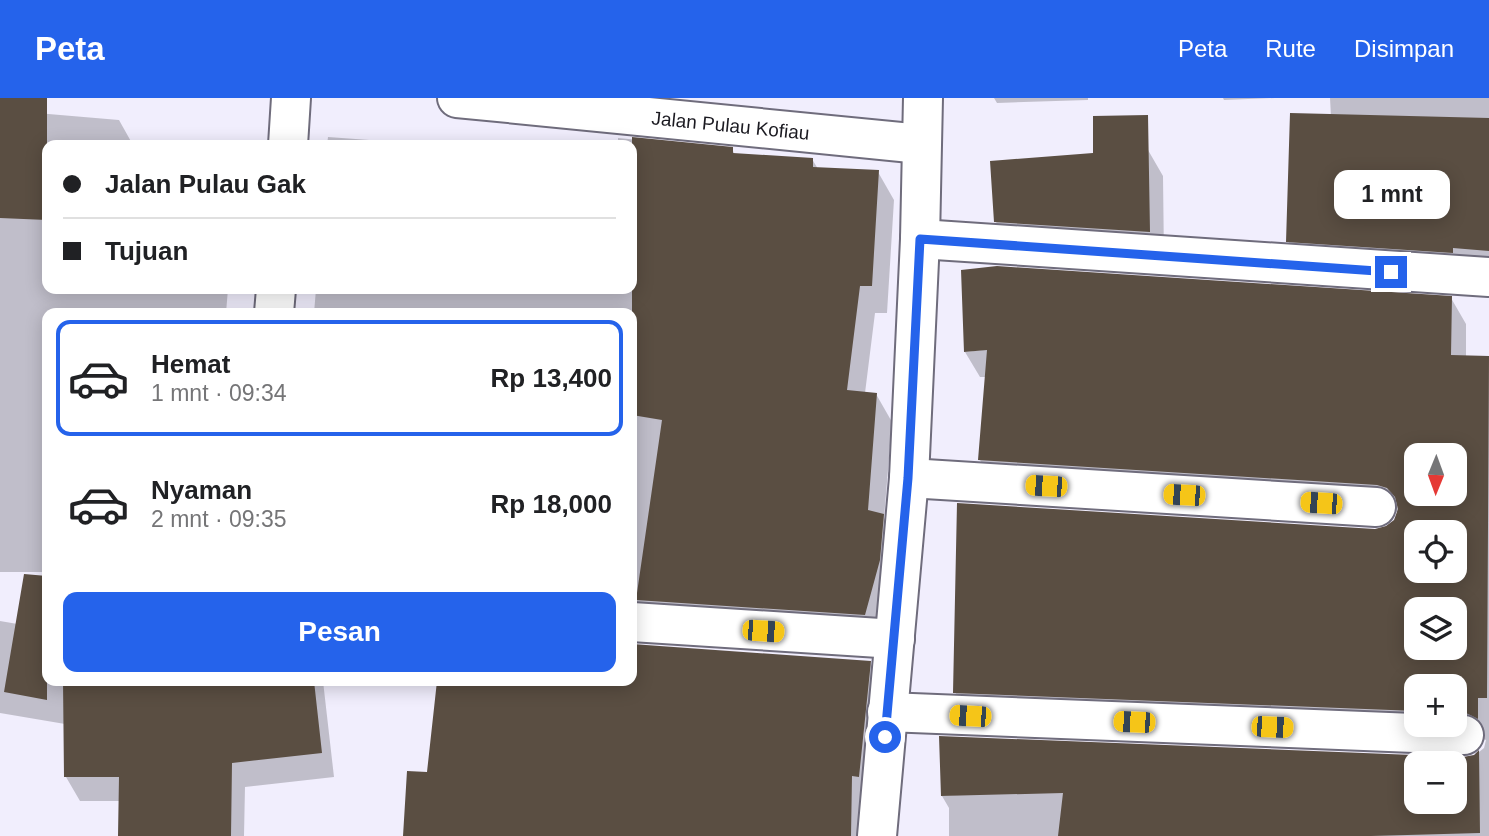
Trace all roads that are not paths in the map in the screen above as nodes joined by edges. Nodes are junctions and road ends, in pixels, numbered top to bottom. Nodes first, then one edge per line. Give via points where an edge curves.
1 (292, 98) edge
2 (457, 98) edge
3 (923, 98) edge
4 (288, 140) edge
5 (921, 144) junction
6 (920, 239) junction
7 (1489, 277) edge
8 (908, 478) junction
9 (1376, 507) dead end
10 (637, 622) edge
11 (895, 639) junction
12 (887, 712) junction
13 (1404, 733) edge
14 (877, 836) edge

1 - 4 street
2 - 5 street, Jalan Pulau Kofiau
3 - 5 street
5 - 6 street
6 - 7 street
6 - 8 street
8 - 9 street
8 - 11 street
10 - 11 street
11 - 12 street
12 - 13 street
12 - 14 street

